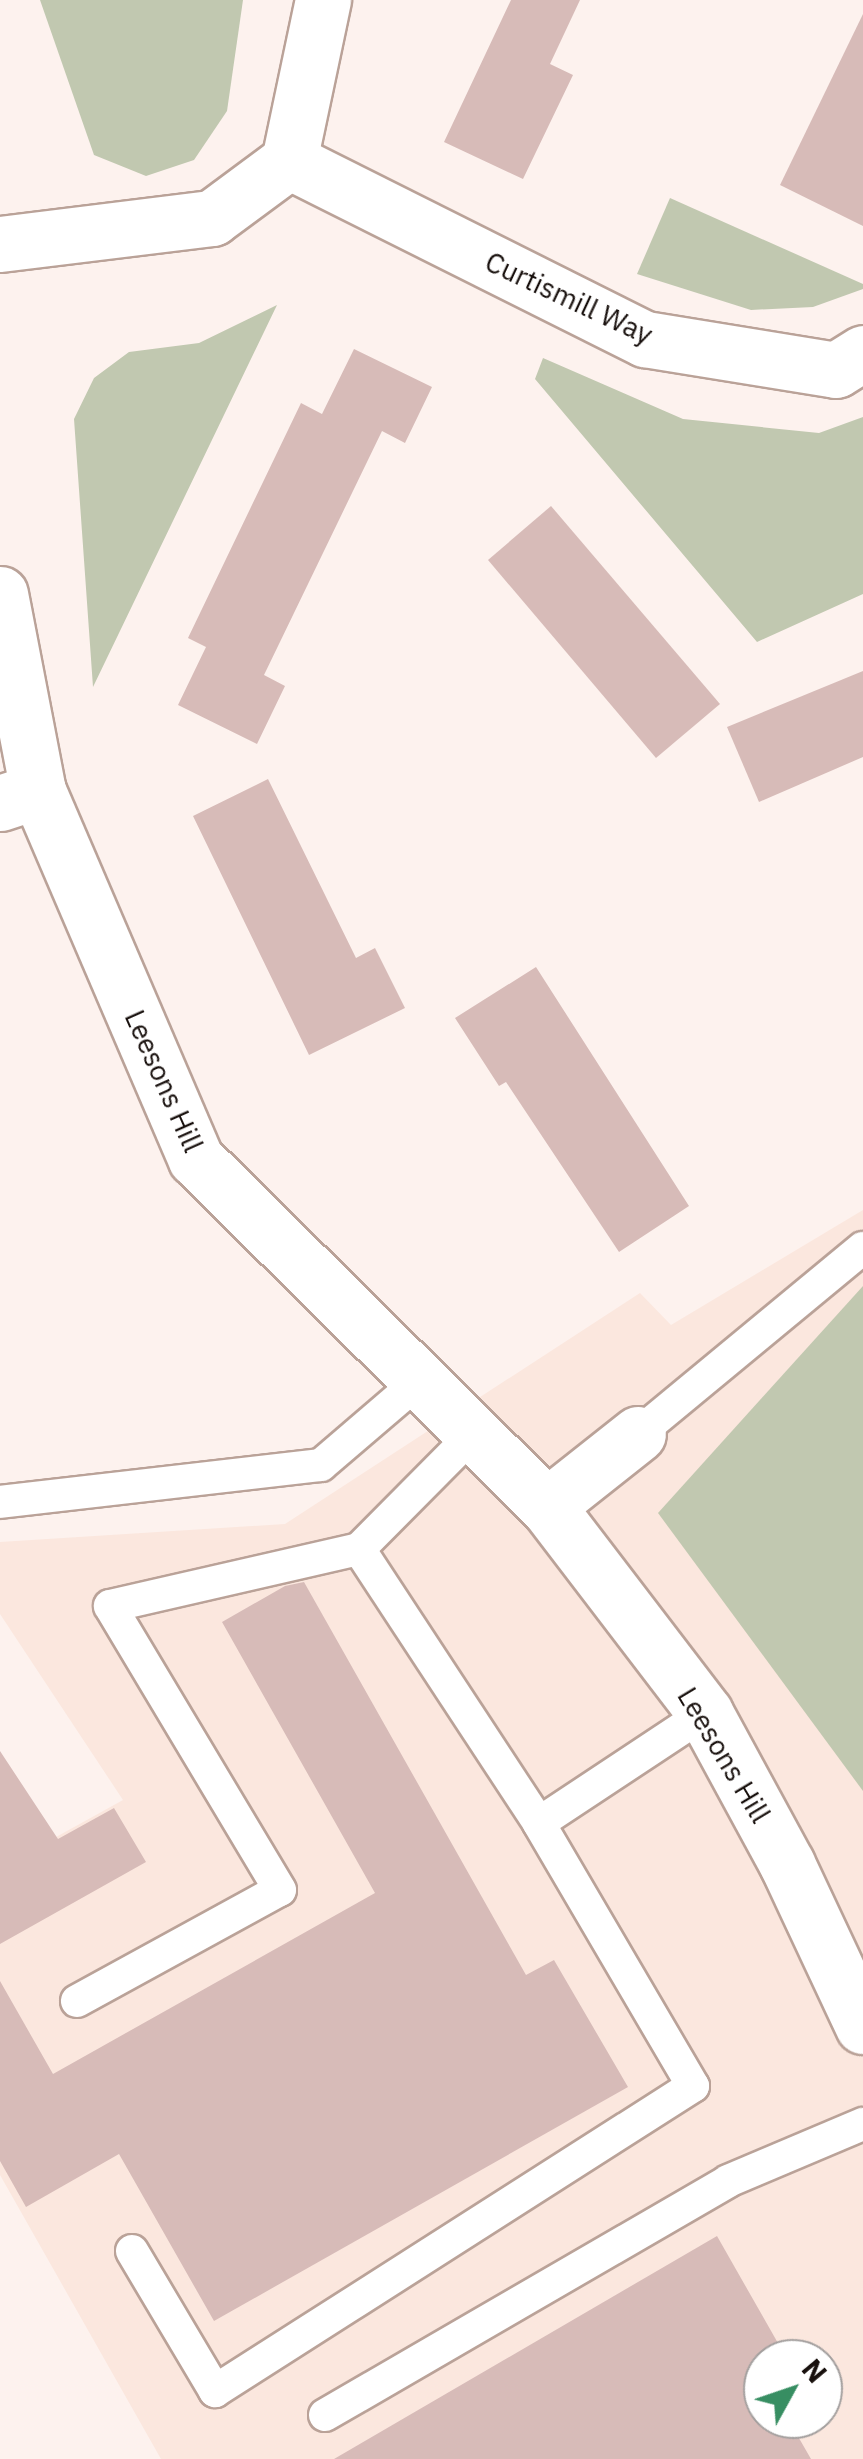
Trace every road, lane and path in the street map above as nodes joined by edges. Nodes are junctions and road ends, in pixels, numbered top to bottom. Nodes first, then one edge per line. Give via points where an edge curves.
1 (323, 0) edge
2 (289, 162) junction
3 (0, 244) edge
4 (863, 354) edge
5 (0, 594) edge
6 (19, 797) edge
7 (863, 1248) edge
8 (420, 1380) junction
9 (474, 1433) junction
10 (638, 1434) joint
11 (0, 1502) edge
12 (547, 1506) junction
13 (359, 1549) junction
14 (706, 1713) junction
15 (538, 1823) junction
16 (77, 2001) dead end
17 (863, 2026) edge
18 (863, 2124) edge
19 (132, 2251) dead end
20 (326, 2415) dead end

1 - 2 street
2 - 3 street via 212,218
2 - 4 street, Curtismill Way via 645,339 836,370
5 - 6 street, Leesons Hill
6 - 8 street, Leesons Hill via 196,1159
7 - 10 lane
8 - 9 street, Leesons Hill
8 - 11 lane via 321,1465
9 - 12 street, Leesons Hill
9 - 13 lane
10 - 12 street
12 - 14 street, Leesons Hill
13 - 15 lane
13 - 16 lane via 110,1606 280,1890
14 - 15 lane
14 - 17 street, Leesons Hill
15 - 19 lane via 693,2086 216,2390
18 - 20 lane via 728,2181

